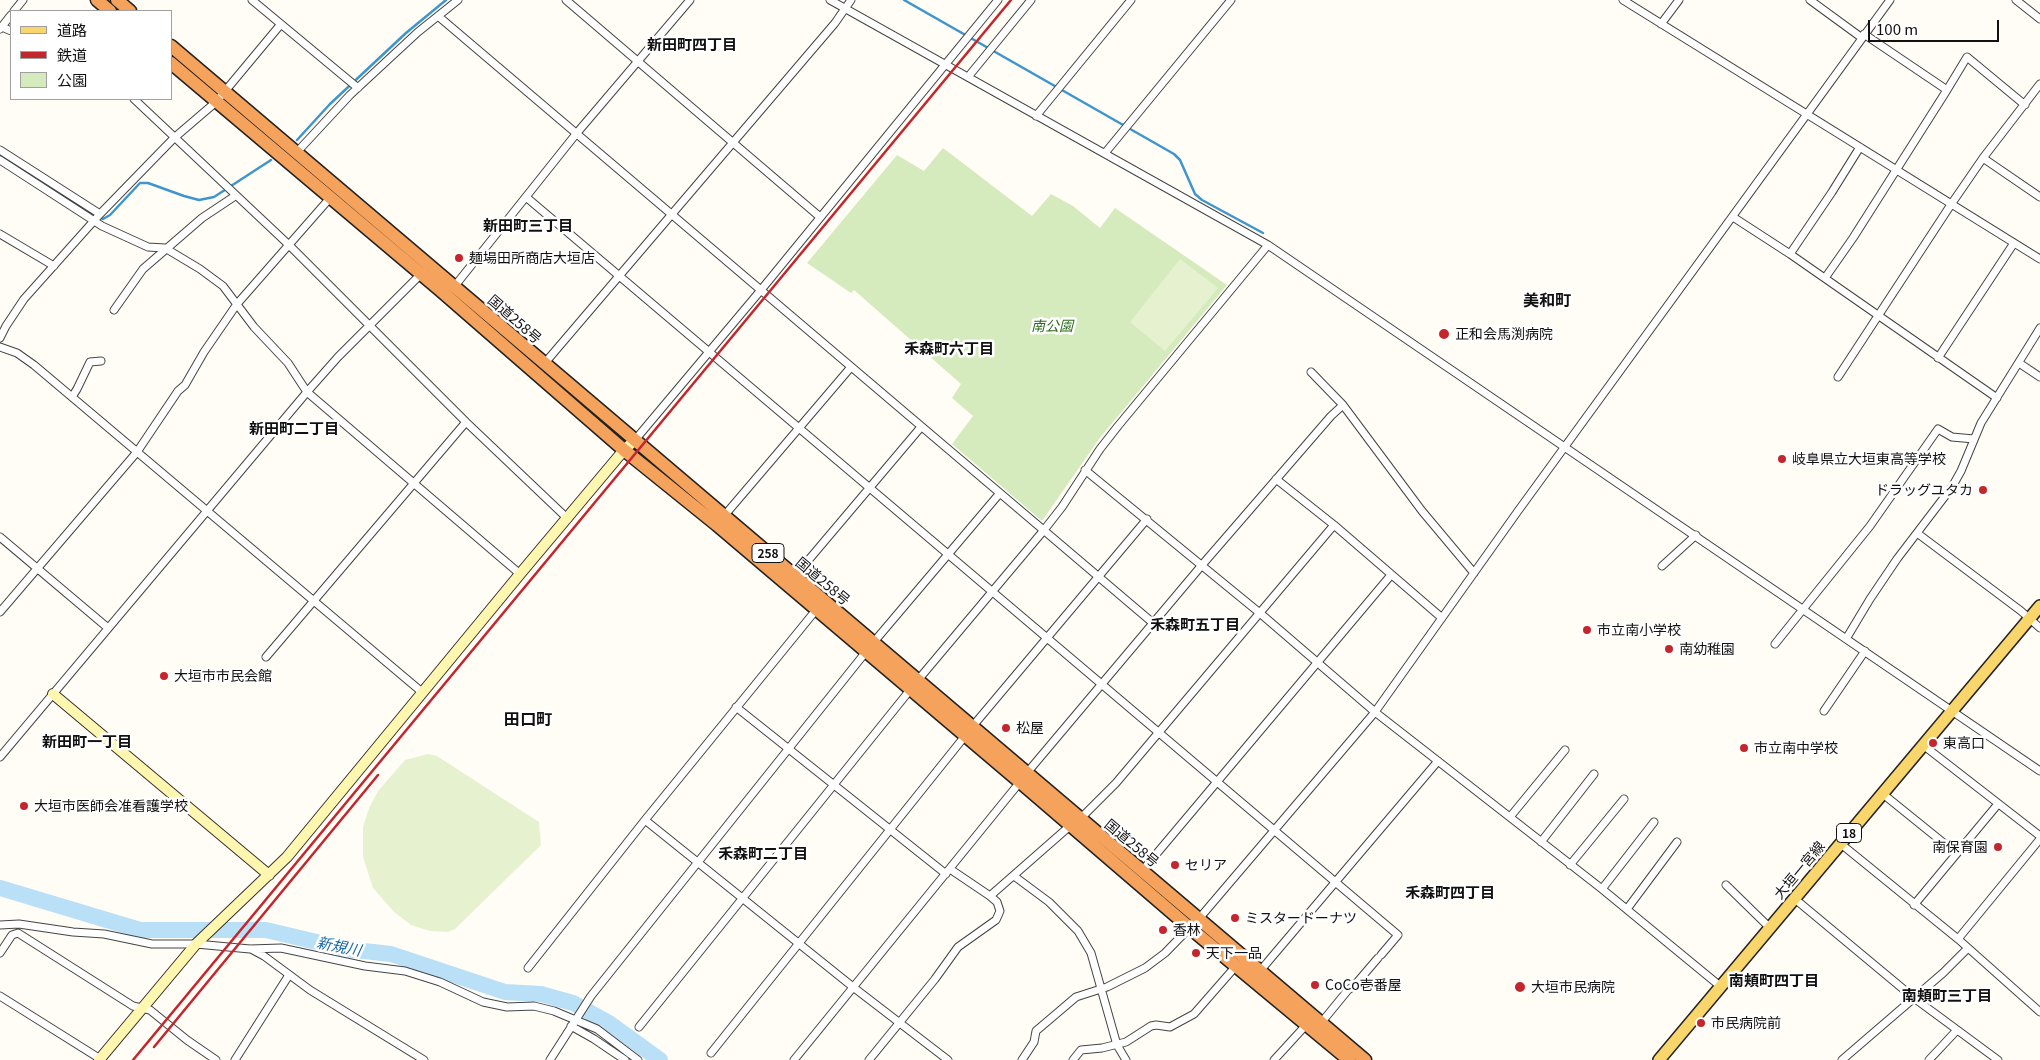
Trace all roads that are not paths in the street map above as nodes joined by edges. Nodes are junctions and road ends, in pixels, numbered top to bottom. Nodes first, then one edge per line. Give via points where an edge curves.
1 (23, 0) edge
2 (97, 0) edge
3 (117, 0) edge
4 (252, 0) edge
5 (458, 0) edge
6 (566, 0) edge
7 (690, 0) edge
8 (830, 0) edge
9 (851, 0) edge
10 (998, 0) edge
11 (1031, 0) edge
12 (1131, 0) edge
13 (1231, 0) edge
14 (1623, 0) edge
15 (1679, 0) edge
16 (1810, 0) edge
17 (1890, 0) edge
18 (2016, 0) edge
19 (846, 8) junction
20 (15, 10) edge
21 (109, 10) edge
22 (129, 10) edge
23 (10, 16) edge
24 (438, 16) junction
25 (2040, 18) edge
26 (281, 24) junction
27 (1661, 24) junction
28 (1, 28) edge
29 (1863, 36) junction
30 (172, 47) edge
31 (638, 62) junction
32 (946, 64) junction
33 (172, 65) edge
34 (968, 76) junction
35 (2040, 84) edge
36 (358, 88) junction
37 (1947, 90) junction
38 (224, 91) junction
39 (135, 100) edge
40 (216, 102) junction
41 (2025, 105) junction
42 (1807, 114) junction
43 (1036, 116) junction
44 (576, 134) junction
45 (174, 138) junction
46 (733, 142) junction
47 (1860, 147) junction
48 (0, 150) edge
49 (297, 152) junction
50 (1105, 153) junction
51 (1984, 158) junction
52 (0, 160) edge
53 (1897, 170) junction
54 (235, 196) junction
55 (526, 197) junction
56 (2040, 197) edge
57 (330, 198) junction
58 (1952, 203) junction
59 (100, 214) junction
60 (671, 215) junction
61 (1733, 216) junction
62 (820, 217) junction
63 (94, 221) junction
64 (0, 234) edge
65 (2014, 243) junction
66 (289, 245) junction
67 (1268, 245) junction
68 (165, 248) junction
69 (1790, 254) junction
70 (2040, 258) edge
71 (54, 266) junction
72 (424, 270) junction
73 (620, 276) junction
74 (1825, 278) junction
75 (454, 287) junction
76 (761, 290) junction
77 (236, 304) junction
78 (114, 310) dead end
79 (1880, 316) junction
80 (369, 324) junction
81 (2040, 328) edge
82 (0, 338) edge
83 (0, 347) edge
84 (709, 352) junction
85 (1938, 358) junction
86 (101, 362) dead end
87 (2019, 363) junction
88 (544, 364) junction
89 (851, 367) junction
90 (1311, 372) dead end
91 (2040, 377) edge
92 (1838, 378) dead end
93 (307, 392) junction
94 (72, 396) junction
95 (1997, 398) junction
96 (1343, 405) junction
97 (466, 422) junction
98 (921, 427) junction
99 (798, 428) junction
100 (1974, 439) junction
101 (635, 440) junction
102 (1566, 446) junction
103 (624, 450) junction
104 (137, 452) junction
105 (1086, 470) junction
106 (1276, 479) junction
107 (415, 483) junction
108 (869, 487) junction
109 (1000, 494) junction
110 (207, 510) junction
111 (724, 516) junction
112 (568, 519) junction
113 (1147, 519) junction
114 (1334, 525) junction
115 (1044, 530) junction
116 (1917, 533) junction
117 (1696, 535) junction
118 (0, 537) edge
119 (948, 554) junction
120 (1202, 565) junction
121 (1662, 566) dead end
122 (37, 568) junction
123 (1474, 573) junction
124 (520, 574) junction
125 (1391, 575) junction
126 (795, 576) junction
127 (1098, 577) junction
128 (992, 592) junction
129 (314, 603) junction
130 (2040, 606) edge
131 (1803, 609) junction
132 (816, 610) junction
133 (0, 612) edge
134 (1261, 614) junction
135 (1442, 618) junction
136 (2030, 619) junction
137 (1153, 623) junction
138 (108, 628) junction
139 (2040, 628) edge
140 (1846, 638) junction
141 (1046, 639) junction
142 (1775, 644) dead end
143 (869, 648) junction
144 (1865, 651) junction
145 (266, 657) dead end
146 (1318, 663) junction
147 (918, 680) junction
148 (1101, 684) junction
149 (910, 690) junction
150 (422, 693) junction
151 (53, 694) junction
152 (736, 707) junction
153 (1824, 711) dead end
154 (1952, 711) junction
155 (1375, 712) junction
156 (969, 732) junction
157 (1159, 733) junction
158 (1923, 745) junction
159 (789, 749) junction
160 (1565, 750) dead end
161 (0, 757) edge
162 (1438, 761) junction
163 (2040, 770) edge
164 (1594, 774) dead end
165 (1023, 778) junction
166 (1217, 783) junction
167 (834, 784) junction
168 (1882, 794) junction
169 (1624, 798) dead end
170 (1998, 804) junction
171 (1510, 817) junction
172 (645, 820) junction
173 (1075, 822) junction
174 (1654, 822) dead end
175 (890, 829) junction
176 (1274, 831) junction
177 (2040, 837) edge
178 (1541, 842) junction
179 (1678, 842) dead end
180 (1841, 844) junction
181 (1956, 853) junction
182 (698, 862) junction
183 (1570, 865) junction
184 (948, 871) junction
185 (1142, 871) junction
186 (269, 875) junction
187 (1014, 876) junction
188 (1335, 883) junction
189 (1726, 885) dead end
190 (1602, 889) junction
191 (990, 896) junction
192 (742, 898) junction
193 (1795, 899) junction
194 (1914, 905) junction
195 (1627, 909) junction
196 (19, 924) junction
197 (1194, 924) junction
198 (0, 925) edge
199 (1770, 928) junction
200 (18, 933) junction
201 (1958, 939) junction
202 (798, 943) junction
203 (196, 944) junction
204 (1968, 948) junction
205 (250, 949) junction
206 (0, 953) edge
207 (1236, 966) junction
208 (528, 968) dead end
209 (1260, 971) junction
210 (289, 975) junction
211 (1720, 986) junction
212 (853, 987) junction
213 (1101, 990) junction
214 (0, 996) edge
215 (1914, 998) junction
216 (141, 1009) junction
217 (2040, 1012) edge
218 (574, 1021) junction
219 (898, 1023) junction
220 (1321, 1023) junction
221 (1307, 1024) junction
222 (639, 1027) dead end
223 (1957, 1030) junction
224 (1117, 1044) junction
225 (711, 1053) dead end
226 (413, 1057) edge
227 (100, 1060) edge
228 (216, 1060) edge
229 (235, 1060) edge
230 (424, 1060) edge
231 (550, 1060) edge
232 (625, 1060) edge
233 (638, 1060) edge
234 (794, 1060) edge
235 (868, 1060) edge
236 (948, 1060) edge
237 (1022, 1060) edge
238 (1073, 1060) edge
239 (1126, 1060) edge
240 (1274, 1060) edge
241 (1349, 1060) edge
242 (1365, 1060) edge
243 (1658, 1060) edge
244 (1842, 1060) edge
245 (1930, 1060) edge
246 (1998, 1060) edge

1 - 20 street
2 - 21 highway
3 - 22 highway
4 - 26 street
5 - 24 street
6 - 31 street
7 - 31 street
8 - 19 street
9 - 19 street
10 - 32 street
11 - 34 street
12 - 43 street
13 - 50 street
14 - 27 street
15 - 27 street
16 - 29 street
17 - 29 street
18 - 25 street
19 - 32 street
19 - 46 street
23 - 28 street
24 - 36 street
24 - 44 street
26 - 36 street
26 - 38 street
27 - 42 street
29 - 37 street
29 - 42 street
30 - 38 highway, 国道258号 / 258
31 - 44 street
31 - 46 street
32 - 34 street
32 - 62 street
33 - 40 highway, 国道258号 / 258
34 - 43 street
35 - 41 street
36 - 49 street
37 - 41 street via 1967,57
37 - 53 street
38 - 40 street
38 - 49 highway, 国道258号 / 258
39 - 45 street
40 - 45 street
40 - 57 highway, 国道258号 / 258
41 - 51 street
42 - 47 street
42 - 61 street
43 - 50 street
44 - 55 street
44 - 60 street
45 - 54 street
45 - 59 street
46 - 60 street
46 - 62 street
47 - 53 street
47 - 69 street
48 - 59 street
49 - 72 highway, 国道258号 / 258
50 - 67 street
51 - 56 street
51 - 58 street
52 - 63 street
53 - 58 street
53 - 74 street
54 - 66 street
54 - 68 street
55 - 73 street
55 - 75 street
57 - 66 street
57 - 72 highway, 国道258号 / 258
58 - 65 street
58 - 79 street
59 - 63 street
60 - 73 street
60 - 76 street
61 - 69 street
61 - 102 street
62 - 76 street
63 - 68 street via 142,244
63 - 71 street
64 - 71 street
65 - 70 street
65 - 85 street
66 - 77 street
66 - 80 street
67 - 102 street
67 - 105 street via 1163,370
68 - 77 street via 222,286
68 - 78 street via 143,269
69 - 74 street
71 - 82 street via 24,299
72 - 75 highway, 国道258号 / 258
72 - 80 street
72 - 103 highway, 国道258号 / 258
73 - 84 street
73 - 88 street
74 - 79 street
75 - 88 highway, 国道258号 / 258
76 - 84 street
76 - 89 street
77 - 93 street via 288,363
77 - 104 street via 185,385
79 - 85 street
79 - 92 street
80 - 93 street
80 - 97 street
81 - 87 street
83 - 94 street via 34,365
84 - 99 street
84 - 101 street
85 - 95 street
86 - 94 street via 90,362
87 - 91 street
87 - 95 street
88 - 101 highway, 国道258号 / 258
89 - 98 street
89 - 99 street
90 - 96 street
93 - 107 street
93 - 110 street
94 - 104 street
95 - 100 street
96 - 106 street
96 - 123 street via 1422,511
97 - 107 street
97 - 112 street
98 - 108 street
98 - 109 street
99 - 108 street
99 - 111 street
100 - 116 street via 1952,487
100 - 131 street via 1952,437 1938,430 1870,526
101 - 103 street
101 - 111 highway, 国道258号 / 258
102 - 117 street
102 - 123 street
103 - 112 street
103 - 132 highway, 国道258号 / 258
104 - 110 street
104 - 122 street
105 - 113 street
105 - 115 street
106 - 114 street
106 - 120 street
107 - 124 street
107 - 129 street
108 - 119 street
108 - 126 street
109 - 115 street
109 - 119 street
110 - 129 street
110 - 138 street
111 - 126 highway, 国道258号 / 258
112 - 124 street
113 - 120 street
113 - 127 street
114 - 125 street
114 - 134 street
115 - 127 street
115 - 128 street
116 - 136 street
116 - 140 street
117 - 121 street
117 - 131 street
118 - 122 street
119 - 128 street
119 - 143 street
120 - 134 street
120 - 137 street
122 - 133 street
122 - 138 street
123 - 135 street
124 - 150 street
125 - 135 street
125 - 146 street
126 - 143 highway, 国道258号 / 258
127 - 137 street
127 - 141 street
128 - 141 street
128 - 147 street
129 - 145 street
129 - 150 street
130 - 136 main road, 大垣一宮線 / 18
131 - 140 street
131 - 142 street
132 - 143 highway, 国道258号 / 258
132 - 152 street
134 - 146 street
134 - 157 street
135 - 155 street
136 - 139 street
136 - 154 main road, 大垣一宮線 / 18
137 - 148 street
138 - 151 street
140 - 144 street
141 - 148 street
141 - 156 street
143 - 147 highway, 国道258号 / 258
143 - 149 highway, 国道258号 / 258
143 - 159 street
144 - 153 street
144 - 154 street
146 - 155 street
146 - 166 street
147 - 156 highway, 国道258号 / 258
148 - 157 street
148 - 165 street
149 - 156 highway, 国道258号 / 258
149 - 167 street
150 - 186 street
151 - 161 street
151 - 186 street
152 - 159 street
152 - 172 street
154 - 158 main road, 大垣一宮線 / 18
154 - 163 street
155 - 162 street
155 - 176 street
156 - 165 highway, 国道258号 / 258
156 - 175 street
157 - 166 street
157 - 173 street via 1116,783
158 - 168 main road, 大垣一宮線 / 18
158 - 170 street
159 - 167 street
159 - 182 street
160 - 171 street
162 - 171 street
162 - 188 street
164 - 178 street
165 - 173 highway, 国道258号 / 258
165 - 184 street
166 - 176 street
166 - 185 street
167 - 175 street
167 - 192 street
168 - 180 main road, 大垣一宮線 / 18
168 - 181 street
169 - 183 street
170 - 177 street
170 - 181 street
171 - 178 street
172 - 182 street
172 - 208 street
173 - 185 highway, 国道258号 / 258
173 - 187 street
173 - 197 highway, 国道258号 / 258
174 - 190 street
175 - 184 street
175 - 202 street
176 - 188 street
176 - 197 street
177 - 201 street
178 - 183 street
179 - 195 street
180 - 193 main road, 大垣一宮線 / 18
180 - 194 street
181 - 194 street
182 - 192 street
182 - 218 street
183 - 190 street
184 - 191 street
184 - 212 street
185 - 197 highway, 国道258号 / 258
186 - 203 street
187 - 191 street
187 - 213 street via 1078,931 1091,953
188 - 209 street
188 - 220 street via 1398,935
189 - 199 street
190 - 195 street
191 - 219 street via 1000,911 996,920 958,947
192 - 202 street
192 - 222 street
193 - 199 main road, 大垣一宮線 / 18
193 - 215 street
194 - 201 street
195 - 211 street
196 - 198 street
196 - 200 street
196 - 203 street via 104,934 152,944
197 - 207 highway, 国道258号 / 258
197 - 209 highway, 国道258号 / 258
197 - 213 street via 1150,965
199 - 211 main road, 大垣一宮線 / 18
200 - 206 street via 12,935
200 - 216 street
201 - 204 street
202 - 212 street
202 - 225 street
203 - 205 street
203 - 216 street
204 - 215 street
204 - 217 street
205 - 210 street
205 - 218 street via 281,948 405,971 440,982 483,1002 507,1007 534,1006
207 - 221 highway, 国道258号 / 258
207 - 224 street via 1194,1014 1170,1027 1151,1026
209 - 220 highway, 国道258号 / 258
210 - 226 street
210 - 229 street
211 - 243 main road, 大垣一宮線 / 18
212 - 219 street
212 - 234 street
213 - 224 street
213 - 237 street via 1076,997 1036,1031 1034,1042
214 - 227 street
215 - 223 street
215 - 244 street
216 - 227 street
216 - 228 street via 150,1010
218 - 231 street
218 - 232 street
218 - 233 street via 596,1030
219 - 235 street
219 - 236 street
220 - 242 highway, 国道258号 / 258
221 - 240 street
221 - 241 highway, 国道258号 / 258
223 - 245 street
223 - 246 street
224 - 238 street via 1081,1050
224 - 239 street
226 - 230 street

